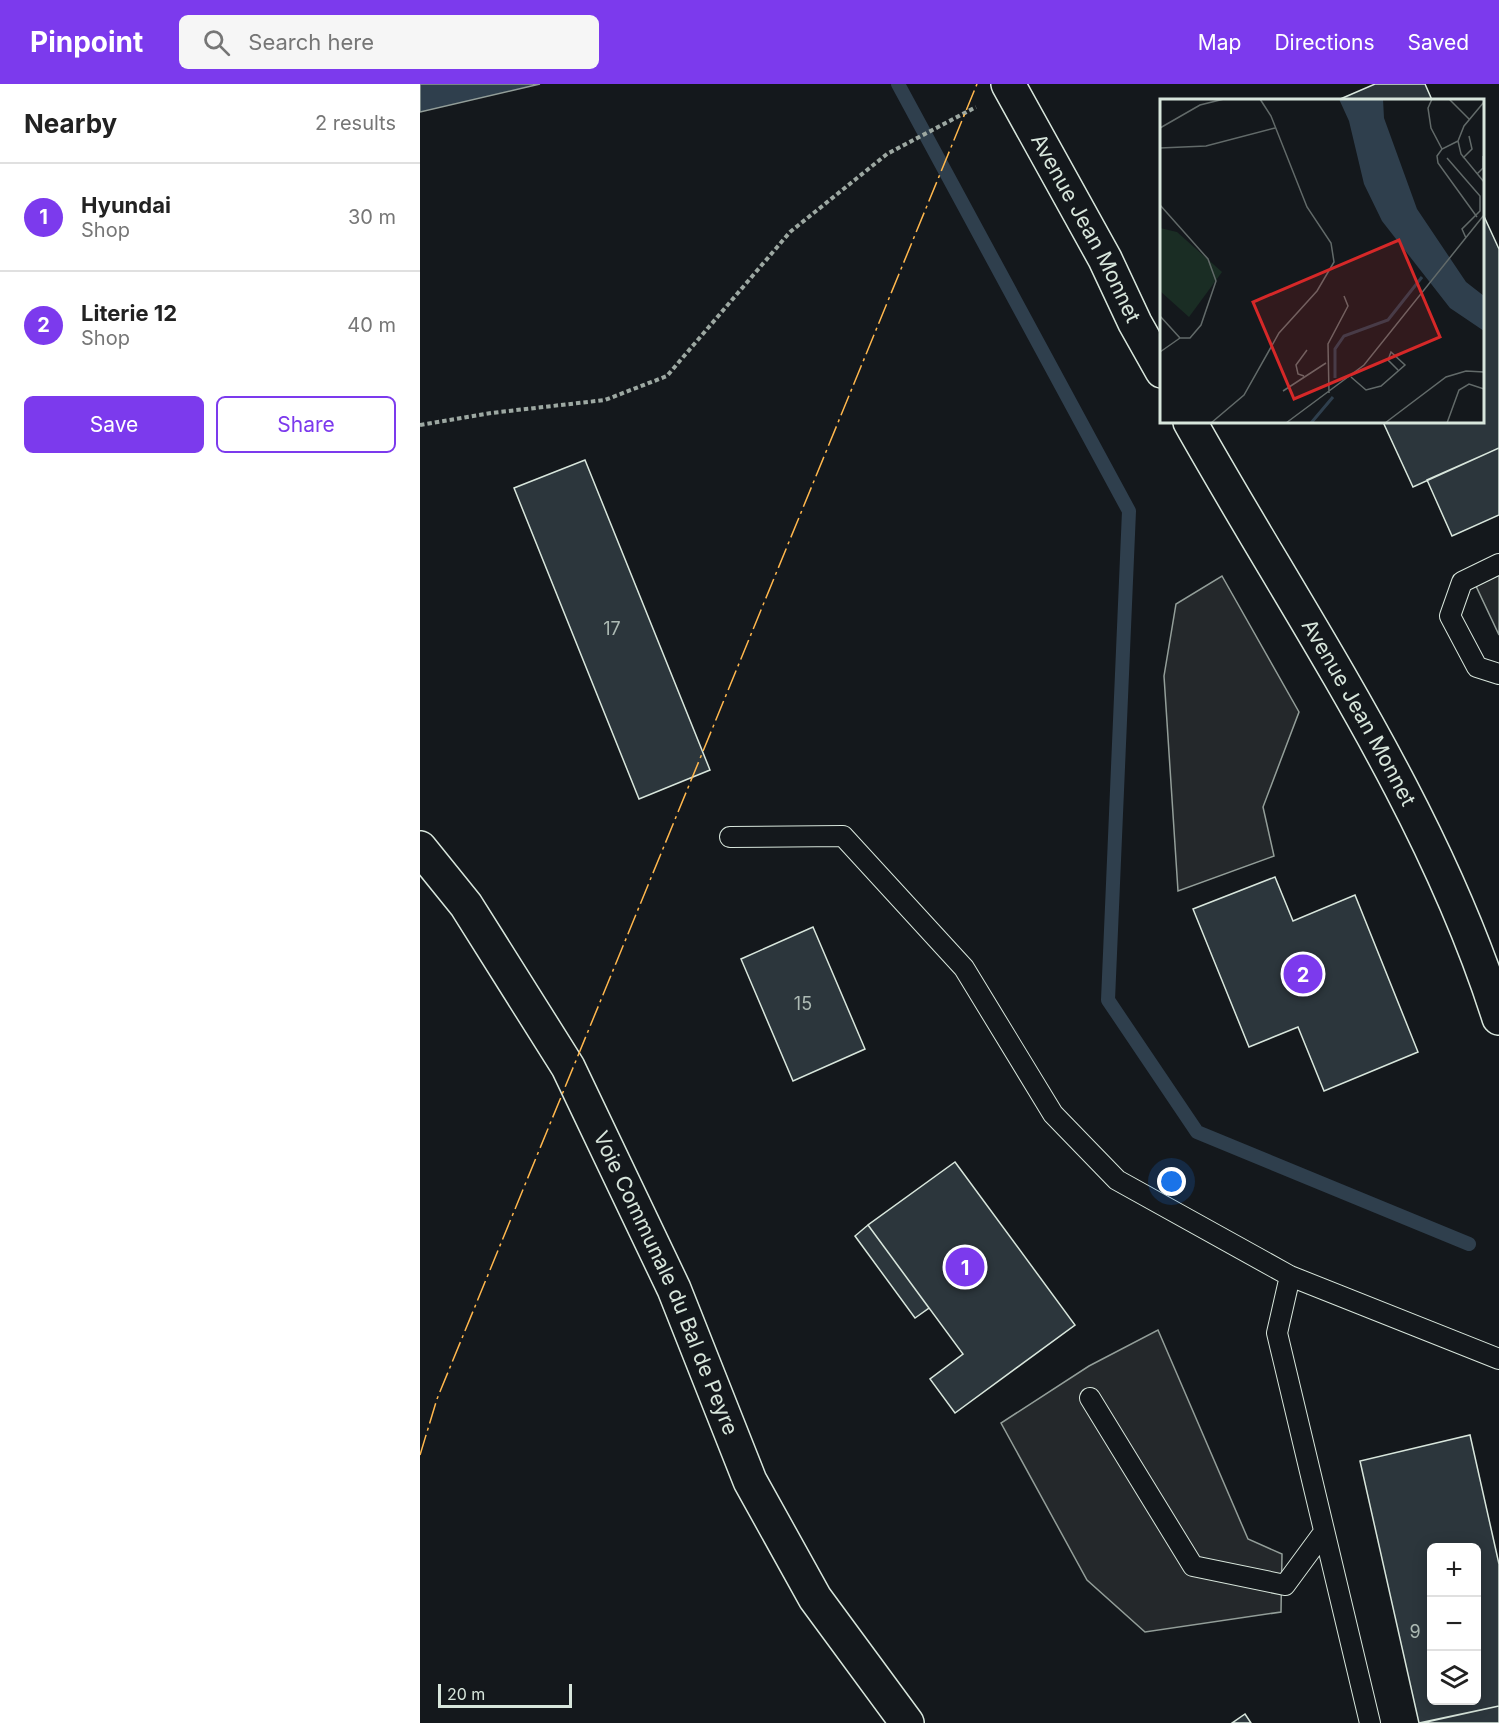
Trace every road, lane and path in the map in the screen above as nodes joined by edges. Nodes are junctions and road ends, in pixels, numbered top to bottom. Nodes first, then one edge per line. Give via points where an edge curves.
1 (1008, 84) edge
2 (960, 117) dead end
3 (1160, 369) edge
4 (1191, 423) edge
5 (420, 425) edge
6 (1499, 564) edge
7 (1499, 674) edge
8 (730, 837) dead end
9 (420, 848) edge
10 (1499, 1018) edge
11 (1290, 1276) junction
12 (1499, 1359) edge
13 (1090, 1398) dead end
14 (1324, 1532) junction
15 (907, 1723) edge
16 (1370, 1723) edge

1 - 3 street, Avenue Jean Monnet
2 - 5 path via 887,154 790,232 667,376 605,400
4 - 10 street, Avenue Jean Monnet via 1388,764 1463,921
6 - 7 lane via 1462,582 1450,616 1477,667
8 - 11 lane via 843,837 964,968 1053,1114 1117,1180
9 - 15 street, Voie Communale du Bal de Peyre via 466,905 568,1066 674,1289 750,1481 815,1598
11 - 12 lane
11 - 14 lane via 1277,1333
13 - 14 lane via 1193,1566 1285,1585
14 - 16 lane

